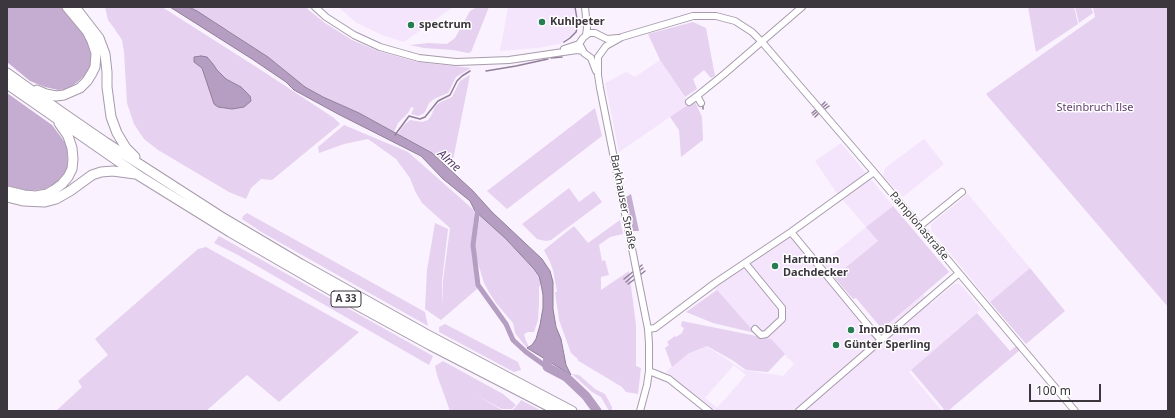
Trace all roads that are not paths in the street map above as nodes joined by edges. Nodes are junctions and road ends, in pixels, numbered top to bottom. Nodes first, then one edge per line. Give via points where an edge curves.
1 (67, 7) edge
2 (75, 7) edge
3 (315, 7) edge
4 (802, 7) edge
5 (586, 9) edge
6 (586, 35) junction
7 (598, 35) junction
8 (622, 37) junction
9 (582, 40) junction
10 (762, 42) junction
11 (602, 51) junction
12 (585, 53) junction
13 (543, 54) junction
14 (7, 73) edge
15 (598, 75) junction
16 (16, 80) junction
17 (7, 84) edge
18 (697, 96) junction
19 (689, 102) dead end
20 (701, 103) dead end
21 (56, 118) junction
22 (150, 172) junction
23 (874, 172) junction
24 (138, 175) junction
25 (7, 191) edge
26 (962, 192) dead end
27 (7, 197) edge
28 (920, 226) junction
29 (791, 232) junction
30 (745, 263) junction
31 (959, 273) junction
32 (648, 329) junction
33 (755, 329) dead end
34 (881, 340) junction
35 (649, 371) junction
36 (512, 384) junction
37 (558, 411) edge
38 (572, 411) edge
39 (640, 411) edge
40 (709, 411) edge
41 (799, 411) edge
42 (1075, 411) edge

1 - 16 highway via 87,31 96,53 94,67 87,81 72,92 56,96
2 - 22 highway via 99,38 105,54 108,101 117,133 126,148
3 - 13 street via 360,38 380,47 419,58 456,62 509,60
4 - 10 street
5 - 6 street
5 - 7 street via 592,28
6 - 7 street
6 - 9 street
7 - 8 street via 607,39
7 - 11 street via 603,40
8 - 10 street, Pamplonastraße via 693,16 716,16 735,21
8 - 11 street via 608,44
9 - 12 street via 581,47
9 - 13 street via 576,45
10 - 18 street
10 - 23 street, Pamplonastraße
11 - 12 street via 595,56
11 - 15 street, Barkhauser Straße via 598,57
12 - 13 street via 576,50
12 - 15 street, Barkhauser Straße via 591,58
14 - 16 highway, A 33
15 - 32 street, Barkhauser Straße
16 - 22 highway, A 33
17 - 21 highway, A 33
18 - 19 street
18 - 20 street
21 - 24 highway, A 33
21 - 25 highway via 68,136 72,148 72,169 68,177 47,194 36,196
22 - 36 highway, A 33 via 274,248
23 - 28 street, Pamplonastraße
23 - 29 street
24 - 27 highway via 101,172 92,175 56,199 45,202
24 - 36 highway, A 33 via 353,303 444,353
26 - 28 street
28 - 31 street, Pamplonastraße
29 - 30 street
29 - 34 street
30 - 32 street via 655,328
30 - 33 street via 782,308 782,319 766,334 761,335
31 - 34 street
31 - 42 street, Pamplonastraße
32 - 35 street, Barkhauser Straße
34 - 41 street
35 - 39 street, Barkhauser Straße
35 - 40 street via 669,379
36 - 37 highway, A 33
36 - 38 highway, A 33

